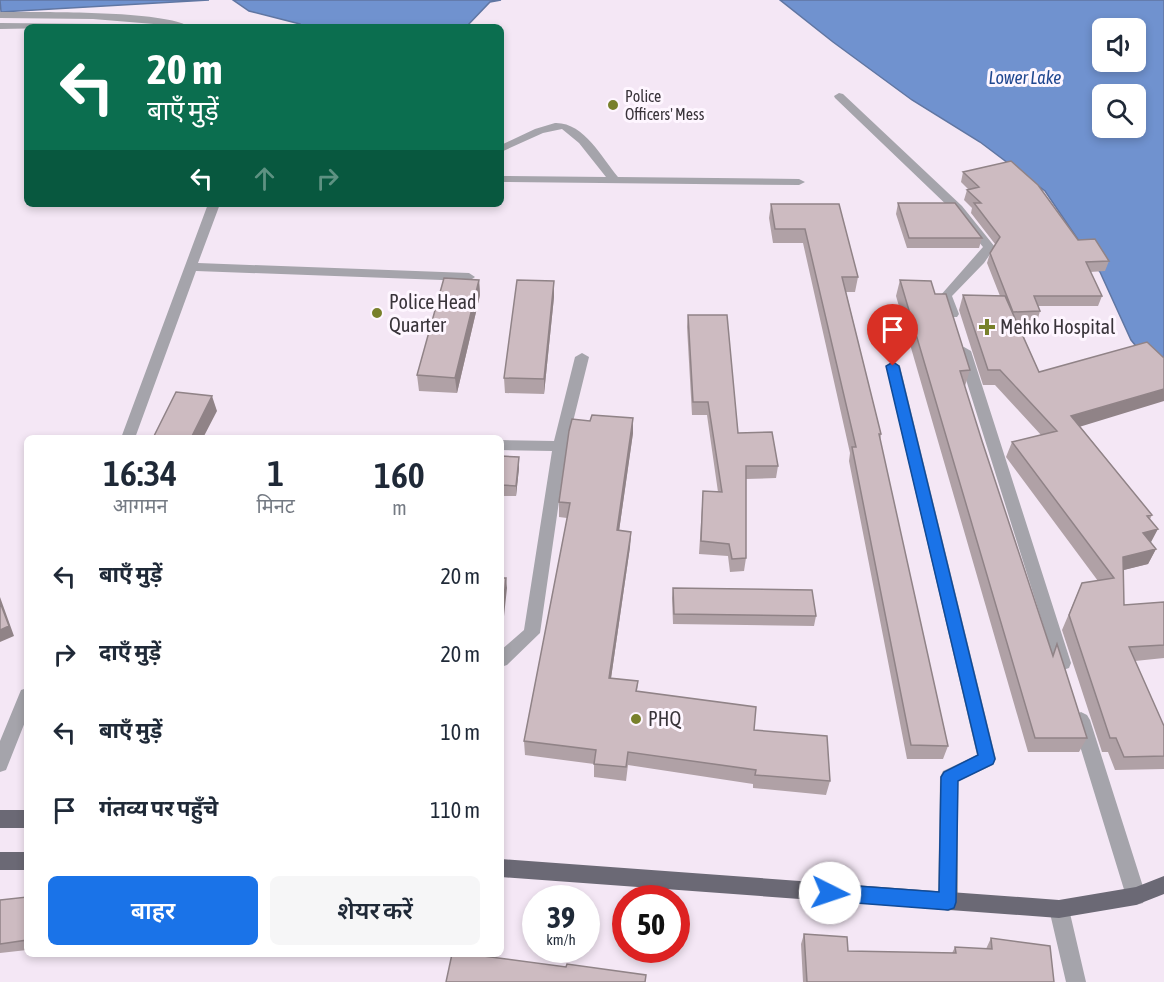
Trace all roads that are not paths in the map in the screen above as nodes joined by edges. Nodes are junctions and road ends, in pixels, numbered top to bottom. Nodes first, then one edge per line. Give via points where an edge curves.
1 (0, 15) edge
2 (172, 24) edge
3 (0, 27) edge
4 (24, 27) edge
5 (839, 96) dead end
6 (504, 148) edge
7 (504, 179) edge
8 (615, 180) junction
9 (799, 182) dead end
10 (213, 207) edge
11 (191, 267) junction
12 (469, 277) edge
13 (582, 357) dead end
14 (893, 366) dead end
15 (129, 435) edge
16 (504, 445) edge
17 (560, 446) junction
18 (504, 657) edge
19 (1068, 681) edge
20 (24, 703) edge
21 (1076, 704) edge
22 (0, 764) edge
23 (0, 819) edge
24 (24, 819) edge
25 (0, 861) edge
26 (24, 861) edge
27 (504, 868) edge
28 (1164, 885) edge
29 (1136, 896) junction
30 (948, 902) junction
31 (1059, 909) junction
32 (1076, 982) edge

1 - 2 street via 94,16
3 - 4 street
5 - 19 street via 958,209 988,247 946,296
6 - 8 street via 550,127 565,126
7 - 8 street
8 - 9 street
10 - 11 street
11 - 12 street
11 - 15 street
13 - 17 street
14 - 30 street via 987,759 950,777
16 - 17 street
17 - 18 street via 532,633
20 - 22 street
21 - 29 street
23 - 24 main road
25 - 26 main road
27 - 30 main road
28 - 29 main road
29 - 31 main road
30 - 31 main road
31 - 32 street

